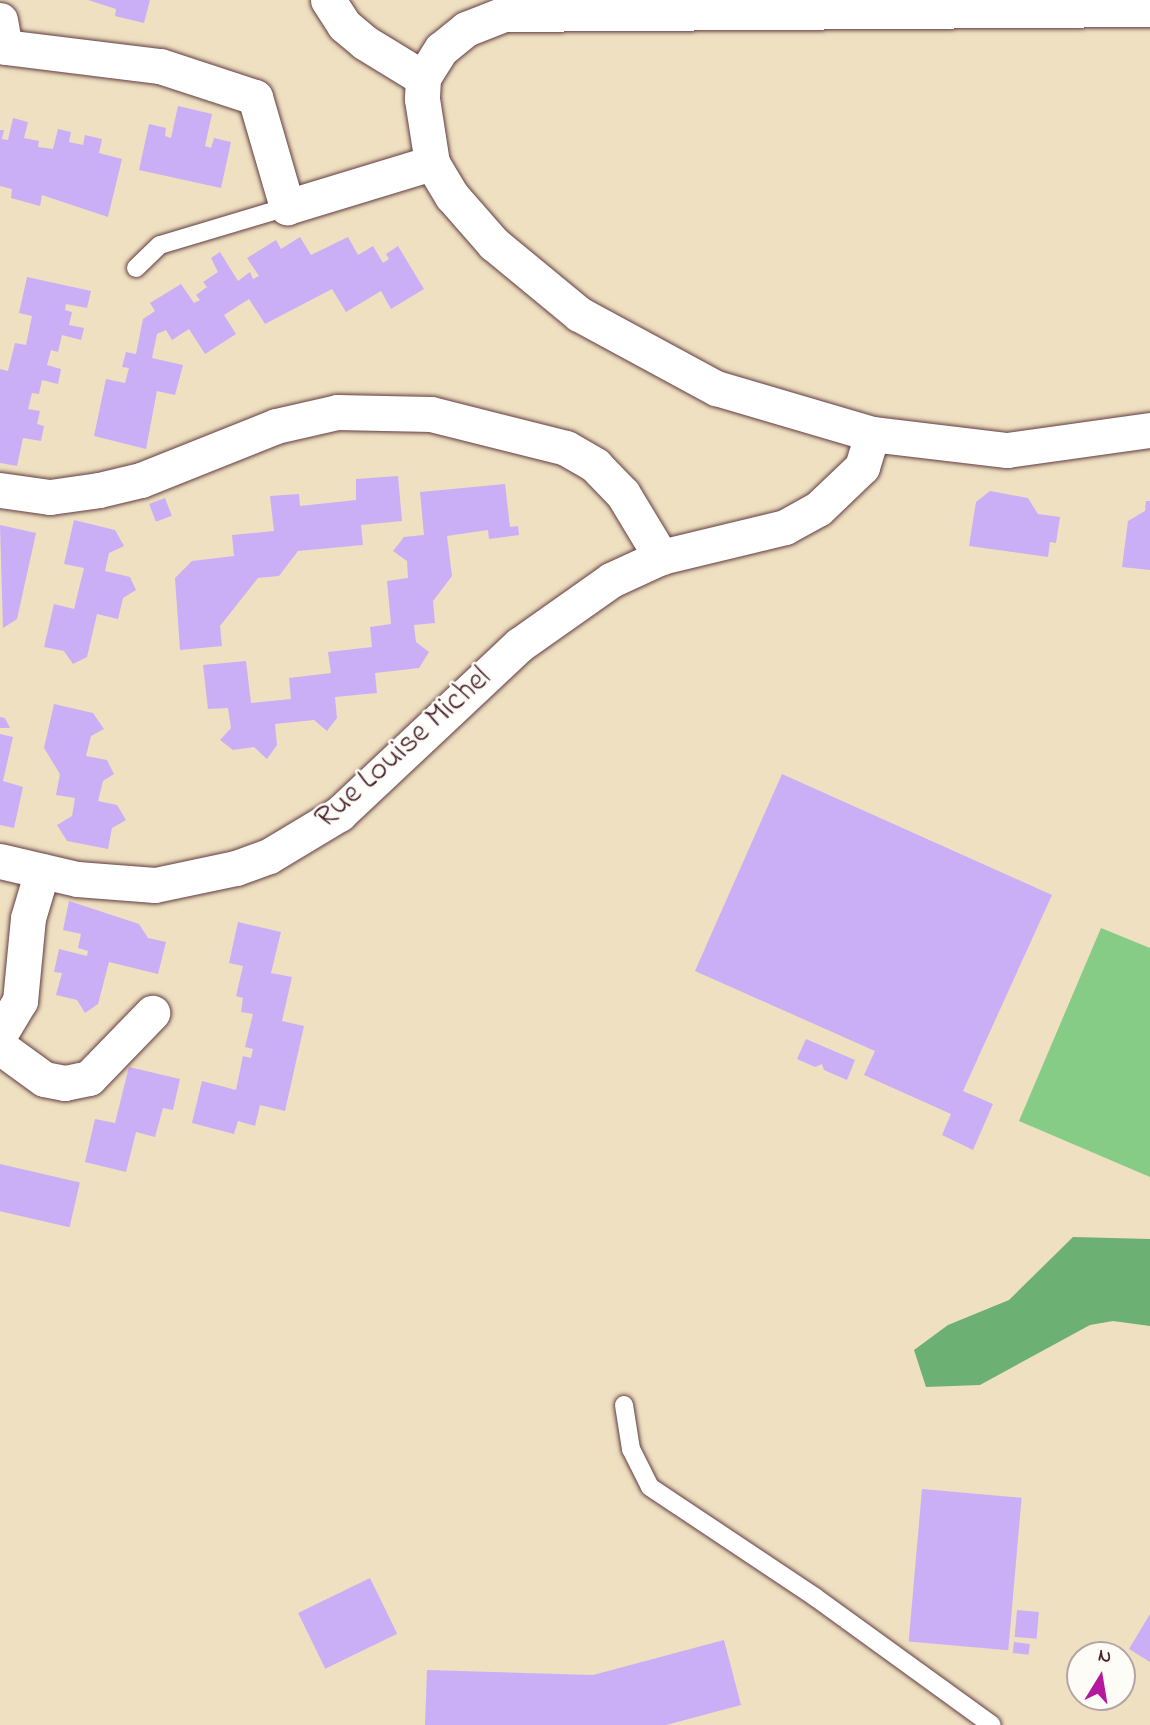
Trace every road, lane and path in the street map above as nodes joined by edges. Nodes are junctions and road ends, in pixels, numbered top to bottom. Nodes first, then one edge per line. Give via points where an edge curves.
1 (328, 0) edge
2 (713, 5) edge
3 (1150, 9) edge
4 (2, 39) edge
5 (423, 78) junction
6 (432, 163) junction
7 (287, 207) junction
8 (136, 268) dead end
9 (1150, 430) edge
10 (872, 434) junction
11 (0, 491) edge
12 (661, 557) junction
13 (0, 861) edge
14 (41, 871) junction
15 (152, 1013) dead end
16 (0, 1034) edge
17 (0, 1047) edge
18 (624, 1405) dead end
19 (992, 1725) edge

1 - 5 street via 344,25 364,42
2 - 3 street
2 - 5 street via 504,14 466,29 442,49
4 - 7 street via 160,66 255,97
5 - 6 street via 423,122
6 - 7 street
6 - 10 street via 452,196 494,244 579,314 716,388
7 - 8 lane via 160,245
9 - 10 street via 1007,450
10 - 12 street, Rue Louise Michel via 862,467 818,509 785,527
11 - 12 street via 50,497 99,490 141,480 276,426 337,412 431,414 566,448 595,465 623,494
12 - 14 street, Rue Louise Michel via 611,580 519,645 339,814 269,856 225,871 155,885 110,883
13 - 14 street, Rue Louise Michel
14 - 16 street via 28,918 20,1001
15 - 17 street via 89,1079 65,1083 44,1079
18 - 19 lane via 631,1449 650,1487 815,1597

